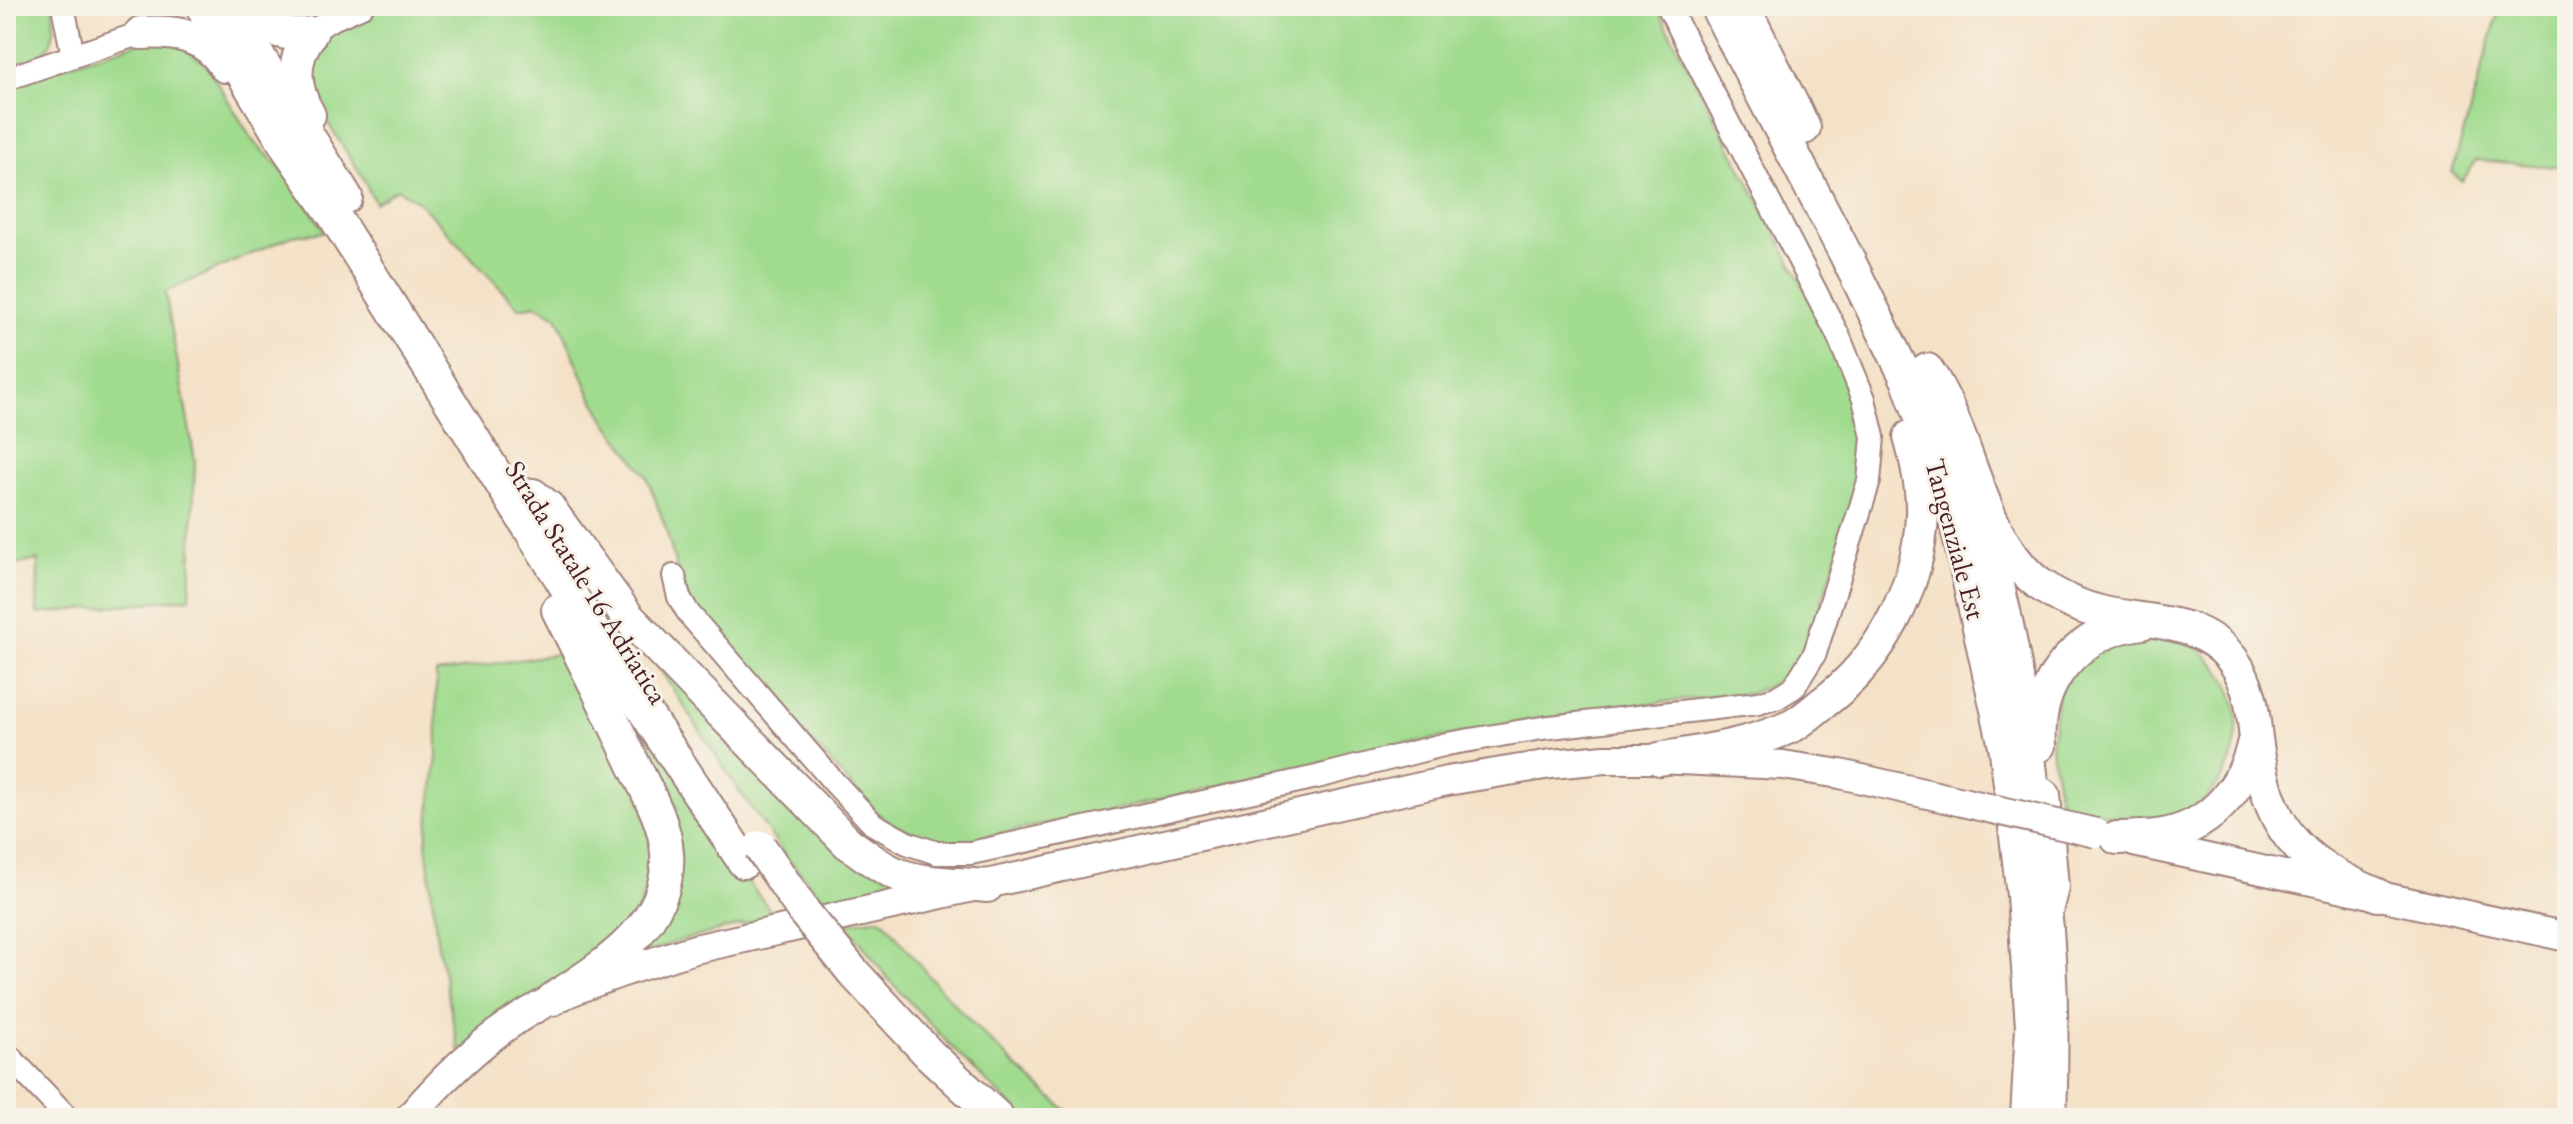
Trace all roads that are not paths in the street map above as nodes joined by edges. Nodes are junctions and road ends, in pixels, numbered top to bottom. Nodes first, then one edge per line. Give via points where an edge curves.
1 (63, 6) edge
2 (162, 6) edge
3 (202, 6) edge
4 (228, 6) edge
5 (241, 6) edge
6 (362, 6) edge
7 (1668, 6) edge
8 (1716, 6) edge
9 (1743, 6) edge
10 (326, 20) edge
11 (141, 33) junction
12 (73, 56) junction
13 (6, 79) edge
14 (288, 149) junction
15 (365, 228) junction
16 (1845, 253) junction
17 (1927, 370) junction
18 (524, 502) junction
19 (674, 576) dead end
20 (2153, 621) junction
21 (2256, 734) junction
22 (1659, 759) junction
23 (2107, 836) junction
24 (987, 886) junction
25 (2378, 895) junction
26 (2046, 911) junction
27 (2567, 937) edge
28 (844, 977) junction
29 (553, 999) junction
30 (2053, 1040) junction
31 (6, 1053) edge
32 (68, 1118) edge
33 (412, 1118) edge
34 (966, 1118) edge
35 (998, 1118) edge
36 (2027, 1118) edge
37 (2050, 1118) edge
38 (2062, 1118) edge

1 - 12 street
2 - 11 highway
3 - 14 highway, Strada Statale 16 Adriatica
4 - 15 highway, Strada Statale 16 Adriatica
5 - 10 highway via 270,29 296,35
6 - 10 street
7 - 19 street via 1838,335 1873,437 1869,481 1815,653 1794,687 1776,698 1447,744 971,853 937,853 873,824 689,614
8 - 16 highway, Tangenziale Est
9 - 17 highway, Tangenziale Est
10 - 15 highway via 305,41 295,81 358,198
11 - 12 street
11 - 14 highway via 177,33 209,46 270,136
12 - 13 street
14 - 18 highway, Strada Statale 16 Adriatica
15 - 18 highway, Strada Statale 16 Adriatica
16 - 22 highway via 1852,287 1919,468 1922,514 1916,559 1899,608 1877,648 1843,688 1795,724 1734,746
16 - 36 highway, Tangenziale Est via 1908,381 1952,504 2006,751 2032,1027
17 - 20 highway via 1943,393 1996,530 2012,557 2038,583 2067,600
17 - 26 highway, Tangenziale Est via 1974,500 2011,639 2030,755
18 - 24 highway via 548,507 628,617 848,843 906,877
18 - 28 highway, Strada Statale 16 Adriatica via 682,770 752,855 787,925
18 - 29 highway via 517,527 655,805 668,854 662,890 642,928 602,967
20 - 21 highway via 2199,632 2231,657 2249,692
20 - 26 highway via 2124,625 2088,641 2062,666 2047,694 2039,731 2052,887
21 - 23 highway via 2242,778 2212,813 2171,834
21 - 25 highway via 2262,780 2292,840 2322,869
22 - 23 main road, bridge via 1783,765 1840,774
22 - 24 main road via 1551,764 1447,781
23 - 25 main road
24 - 29 main road via 695,949
25 - 27 main road
26 - 30 highway, Tangenziale Est
28 - 34 highway, Strada Statale 16 Adriatica via 908,1062
28 - 35 highway, Strada Statale 16 Adriatica
29 - 33 main road via 469,1055
30 - 37 highway, Tangenziale Est
30 - 38 highway via 2062,1072
31 - 32 street

